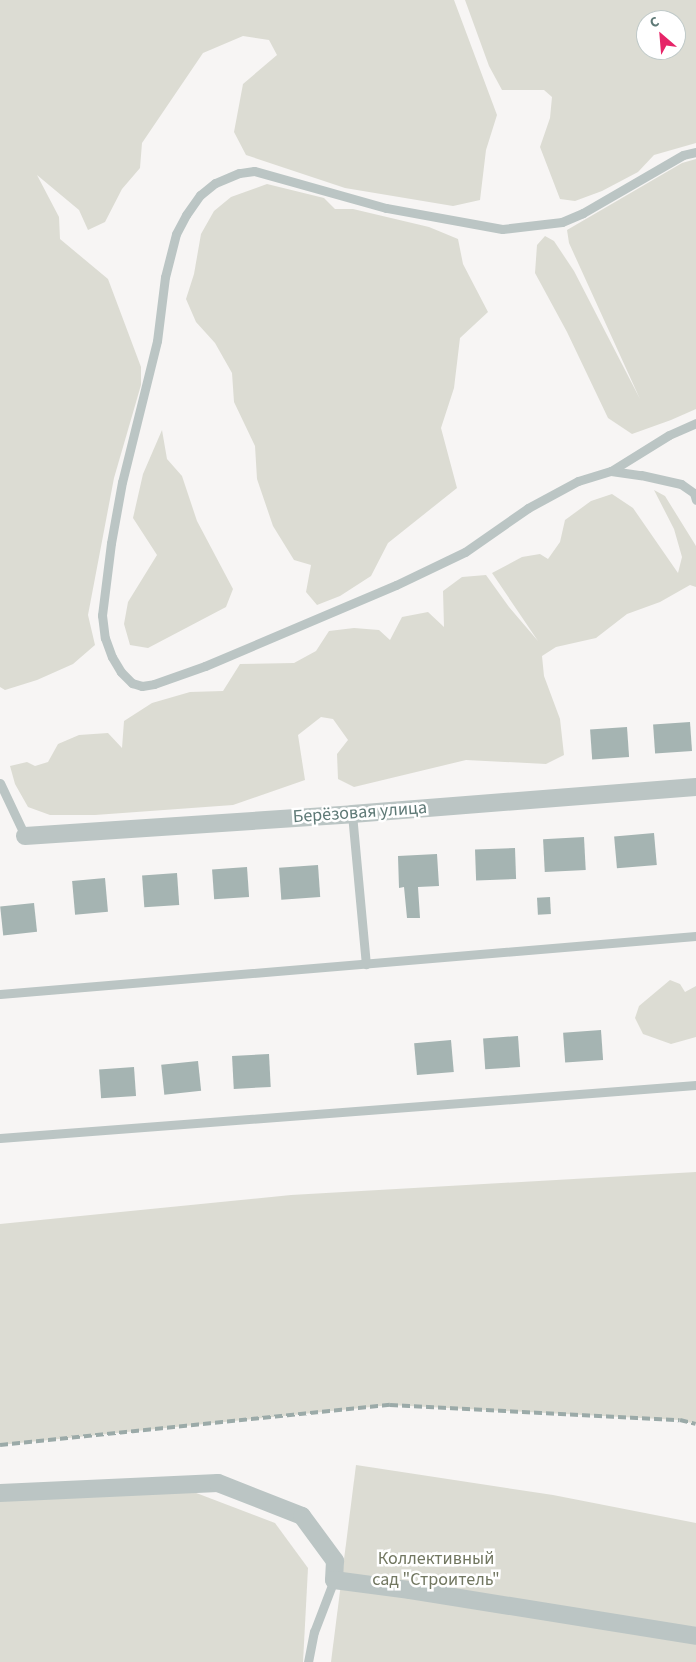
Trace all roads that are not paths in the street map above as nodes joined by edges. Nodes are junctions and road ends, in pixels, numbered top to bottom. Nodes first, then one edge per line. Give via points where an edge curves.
1 (696, 152) edge
2 (696, 422) edge
3 (611, 472) junction
4 (696, 500) edge
5 (0, 783) edge
6 (696, 787) edge
7 (352, 814) junction
8 (25, 836) joint
9 (696, 936) edge
10 (366, 964) junction
11 (0, 994) edge
12 (696, 1085) edge
13 (0, 1138) edge
14 (0, 1493) edge
15 (334, 1580) junction
16 (696, 1636) edge
17 (308, 1662) edge

1 - 3 lane via 683,155 562,222 502,229 386,208 254,171 215,183 200,195 176,234 165,277 157,341 122,482 111,543 102,615 105,638 121,672 132,683 142,686 154,684 205,666 413,577 465,552 528,508 578,481
2 - 3 lane
3 - 4 lane via 681,484 694,493
5 - 8 lane
6 - 7 street, Берёзовая улица
7 - 8 street, Берёзовая улица
7 - 10 lane
9 - 10 lane
10 - 11 lane
12 - 13 lane
14 - 15 street via 218,1483 302,1516 335,1561
15 - 16 street
15 - 17 lane via 314,1632

